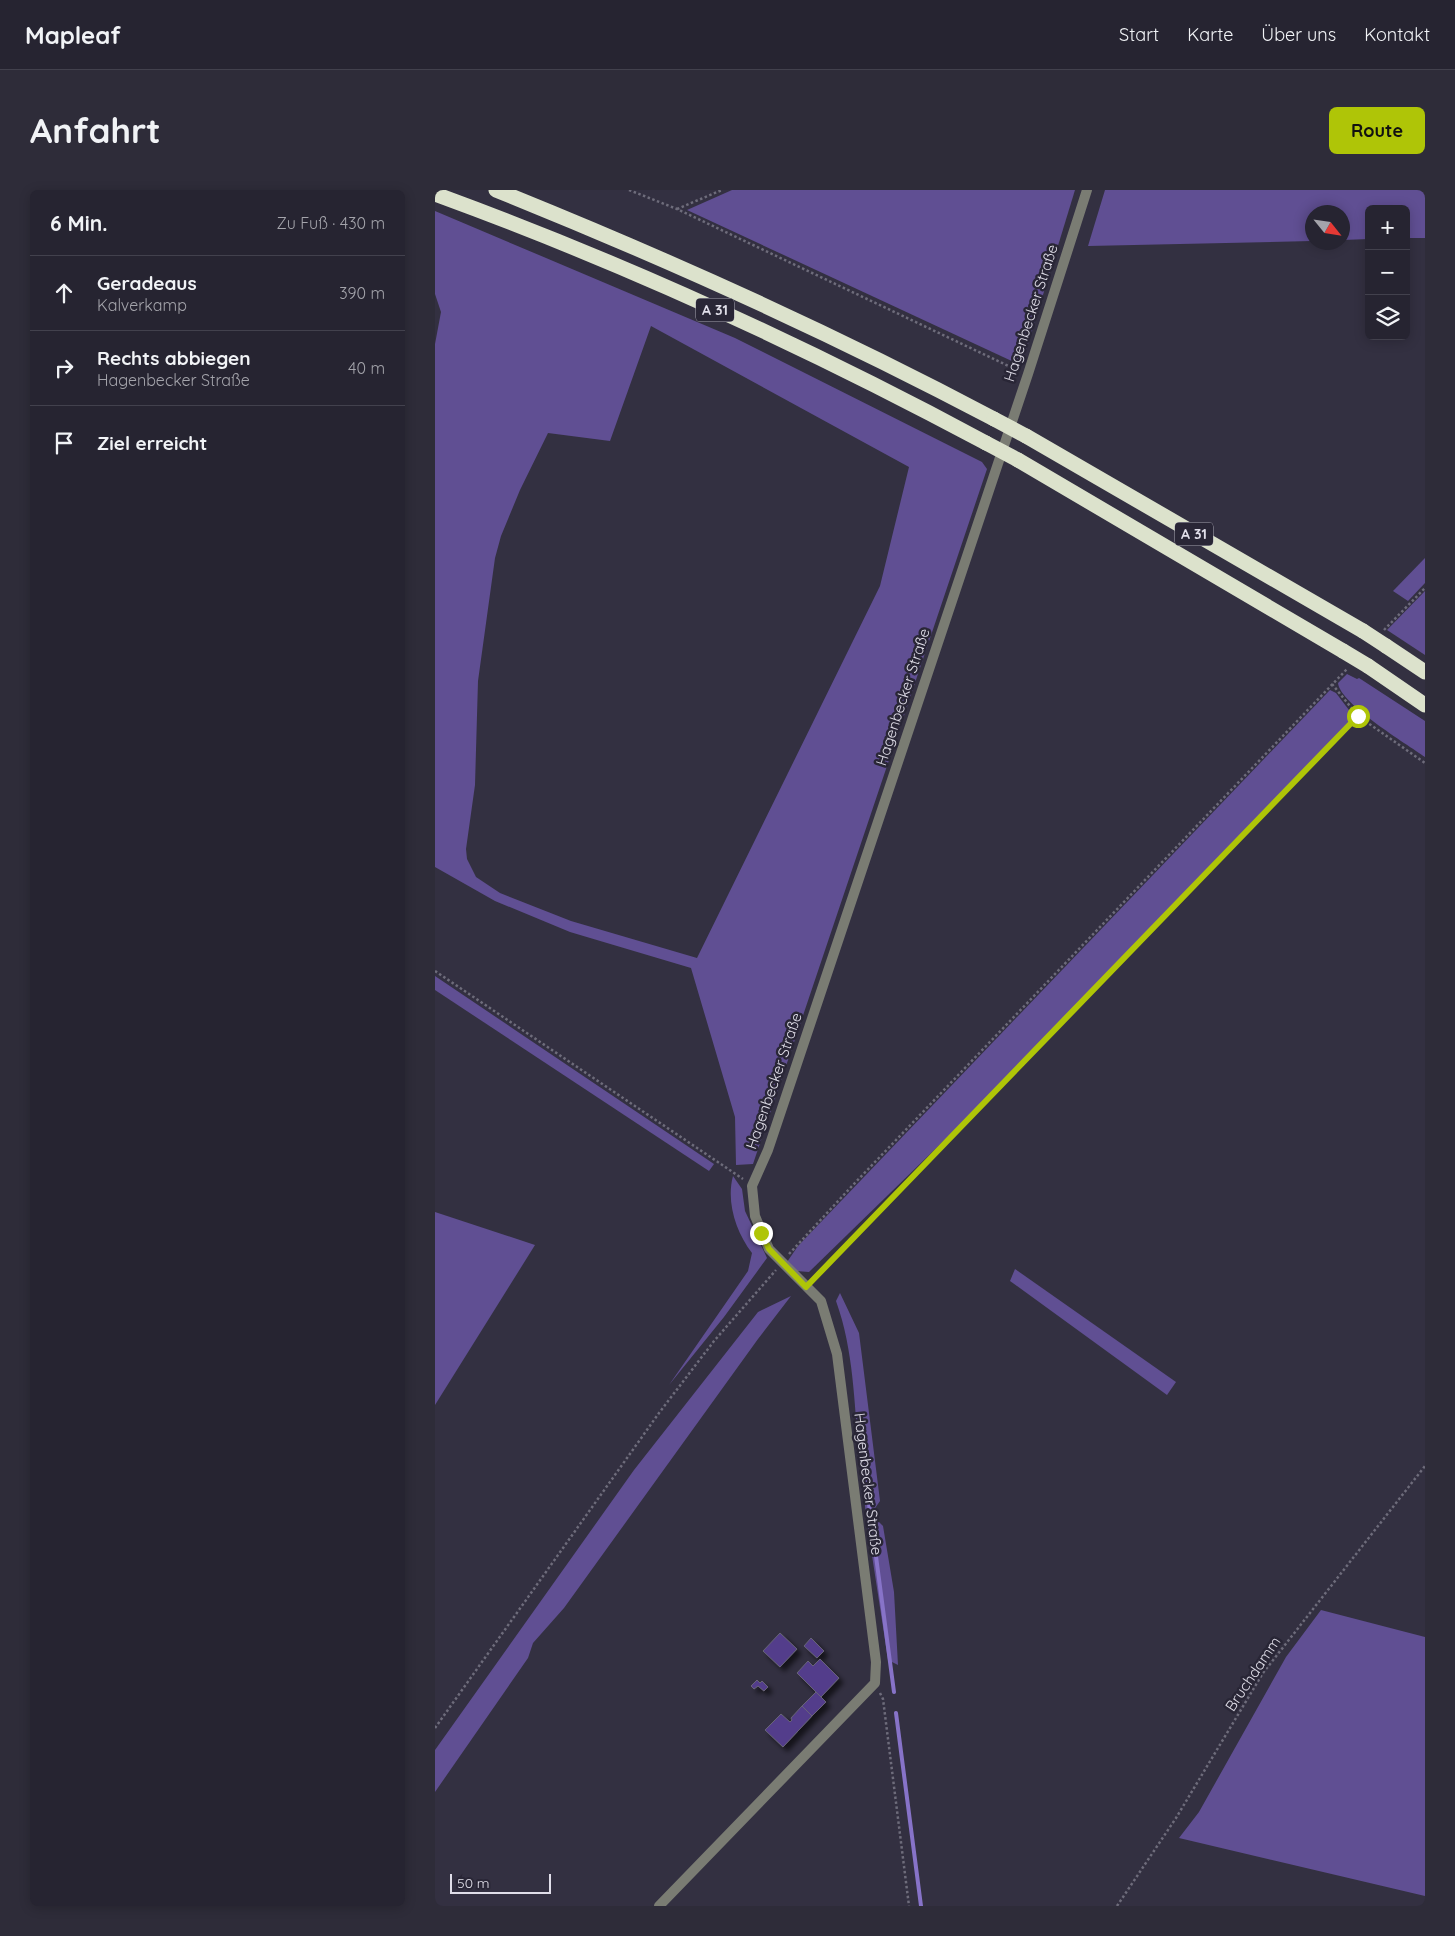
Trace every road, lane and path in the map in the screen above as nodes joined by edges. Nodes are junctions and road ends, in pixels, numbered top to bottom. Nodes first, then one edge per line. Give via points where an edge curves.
1 (496, 190) edge
2 (629, 190) edge
3 (722, 190) edge
4 (1087, 190) edge
5 (435, 194) edge
6 (677, 209) junction
7 (1028, 374) junction
8 (1425, 672) edge
9 (1425, 705) edge
10 (1358, 716) junction
11 (1425, 763) edge
12 (435, 971) edge
13 (752, 1186) junction
14 (782, 1262) junction
15 (806, 1287) junction
16 (1425, 1466) edge
17 (875, 1683) junction
18 (435, 1728) edge
19 (659, 1906) edge
20 (909, 1906) edge
21 (1117, 1906) edge

1 - 8 highway, A 31, bridge via 688,269 994,419 1363,631
2 - 6 path
3 - 6 path
4 - 7 street, Hagenbecker Straße
5 - 9 highway, A 31, bridge via 669,288 986,443 1343,651
6 - 7 path
7 - 13 street, Hagenbecker Straße via 768,1150
10 - 11 path
10 - 14 path via 1332,684
10 - 15 path
12 - 13 path
13 - 14 street, Hagenbecker Straße via 755,1216 761,1233 769,1249
14 - 15 street, Hagenbecker Straße
14 - 18 path via 714,1341 659,1413
15 - 17 street, Hagenbecker Straße via 821,1301 837,1354 876,1662
16 - 21 path, Bruchdamm via 1263,1673 1176,1818
17 - 19 street
17 - 20 path via 883,1699

